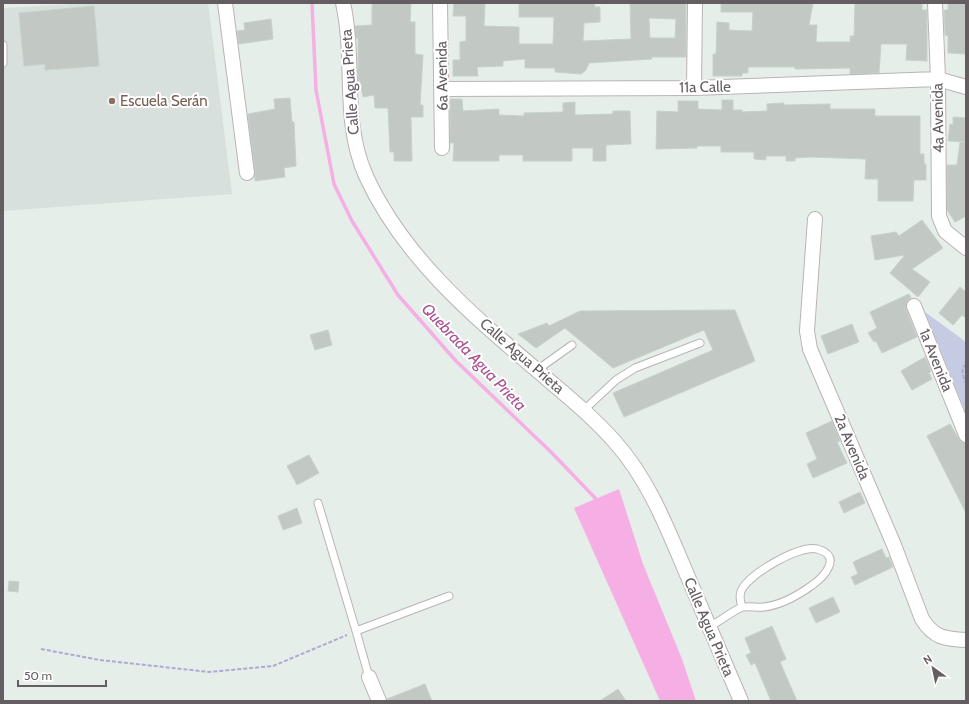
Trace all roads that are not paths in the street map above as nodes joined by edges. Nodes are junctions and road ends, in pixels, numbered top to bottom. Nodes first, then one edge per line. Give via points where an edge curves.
1 (225, 3) edge
2 (343, 3) edge
3 (440, 3) edge
4 (696, 3) edge
5 (935, 3) edge
6 (3, 45) edge
7 (3, 63) edge
8 (938, 79) junction
9 (966, 87) edge
10 (694, 88) junction
11 (442, 89) junction
12 (442, 148) dead end
13 (247, 173) dead end
14 (815, 219) dead end
15 (966, 248) edge
16 (914, 306) dead end
17 (700, 343) dead end
18 (572, 345) dead end
19 (537, 370) junction
20 (584, 410) junction
21 (966, 435) edge
22 (318, 503) dead end
23 (449, 596) dead end
24 (742, 607) junction
25 (709, 627) junction
26 (356, 631) junction
27 (966, 640) edge
28 (369, 677) joint
29 (379, 701) edge
30 (741, 701) edge

1 - 13 street
2 - 19 street, Calle Agua Prieta via 348,46 350,115 355,146 381,205 398,233 461,303
3 - 11 street, 6a Avenida
4 - 10 street
5 - 8 street, 4a Avenida
6 - 7 lane
8 - 9 street, 11a Calle
8 - 10 street, 11a Calle
8 - 15 street, 4a Avenida via 939,216 945,231
10 - 11 street, 11a Calle
11 - 12 street, 6a Avenida
14 - 27 street, 2a Avenida via 807,331 813,356 894,545 922,619 929,630 939,637
16 - 21 street, 1a Avenida
17 - 20 lane via 635,368 616,380
18 - 19 lane
19 - 20 street, Calle Agua Prieta
20 - 25 street, Calle Agua Prieta via 616,443 646,486 662,516
22 - 26 lane
23 - 26 lane
24 - 24 lane via 741,590 749,580 782,559 807,549 817,549 826,554 830,568 824,576 795,596 764,607
24 - 25 lane
25 - 30 street, Calle Agua Prieta
26 - 28 lane
28 - 29 street

